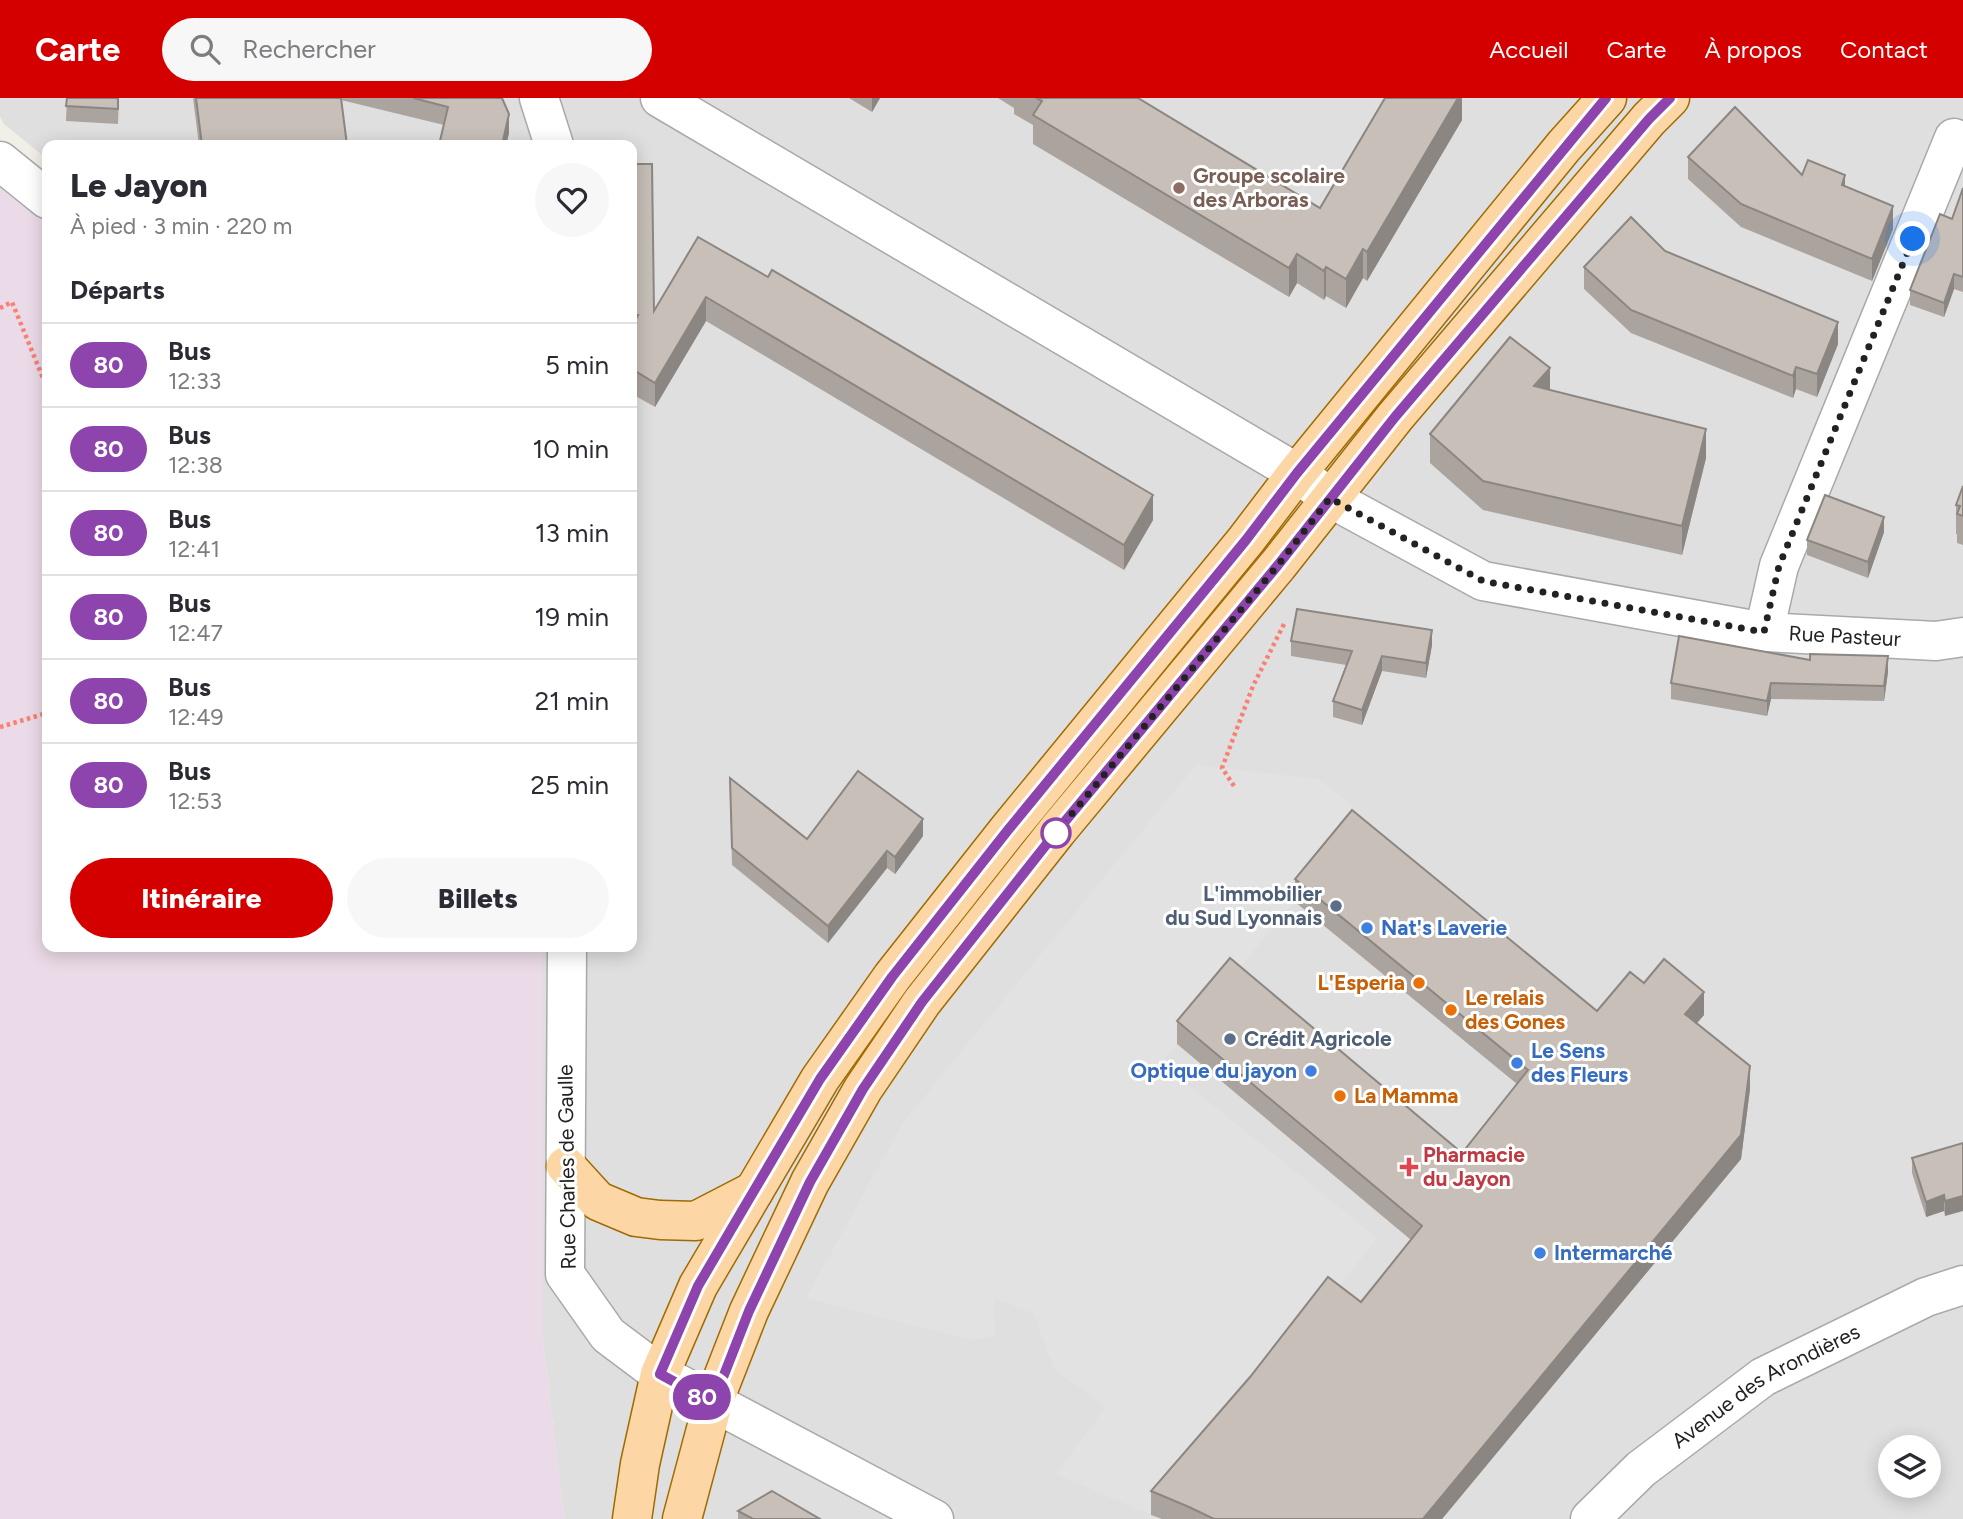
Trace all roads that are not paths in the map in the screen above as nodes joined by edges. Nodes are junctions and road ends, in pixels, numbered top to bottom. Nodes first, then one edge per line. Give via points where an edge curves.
1 (538, 98) edge
2 (660, 98) edge
3 (1607, 98) edge
4 (1670, 98) edge
5 (1954, 138) dead end
6 (552, 140) edge
7 (0, 161) edge
8 (42, 195) edge
9 (1297, 473) junction
10 (1330, 498) junction
11 (1764, 632) junction
12 (1963, 637) edge
13 (567, 952) edge
14 (565, 1166) junction
15 (754, 1191) junction
16 (1963, 1284) edge
17 (660, 1374) junction
18 (713, 1403) junction
19 (632, 1519) edge
20 (682, 1519) edge
21 (934, 1519) edge
22 (1590, 1519) edge

1 - 6 street
2 - 9 street, Rue Pasteur
3 - 9 main road
4 - 10 main road
5 - 11 street via 1779,566
7 - 8 street
9 - 10 street, Rue Pasteur
9 - 15 main road via 892,977 820,1079
10 - 11 street, Rue Pasteur via 1483,581
10 - 18 main road via 922,1002 863,1089 810,1182 754,1299
11 - 12 street, Rue Pasteur via 1937,641
13 - 14 street, Rue Charles de Gaulle
14 - 15 main road via 598,1201 636,1217 696,1221
14 - 17 street, Rue Charles de Gaulle via 565,1274 608,1335
15 - 17 main road via 698,1286
16 - 22 street, Avenue des Arondières via 1926,1297 1763,1377 1641,1469
17 - 18 street, Rue Charles de Gaulle
17 - 19 main road
18 - 20 main road
18 - 21 street, Rue Charles de Gaulle

